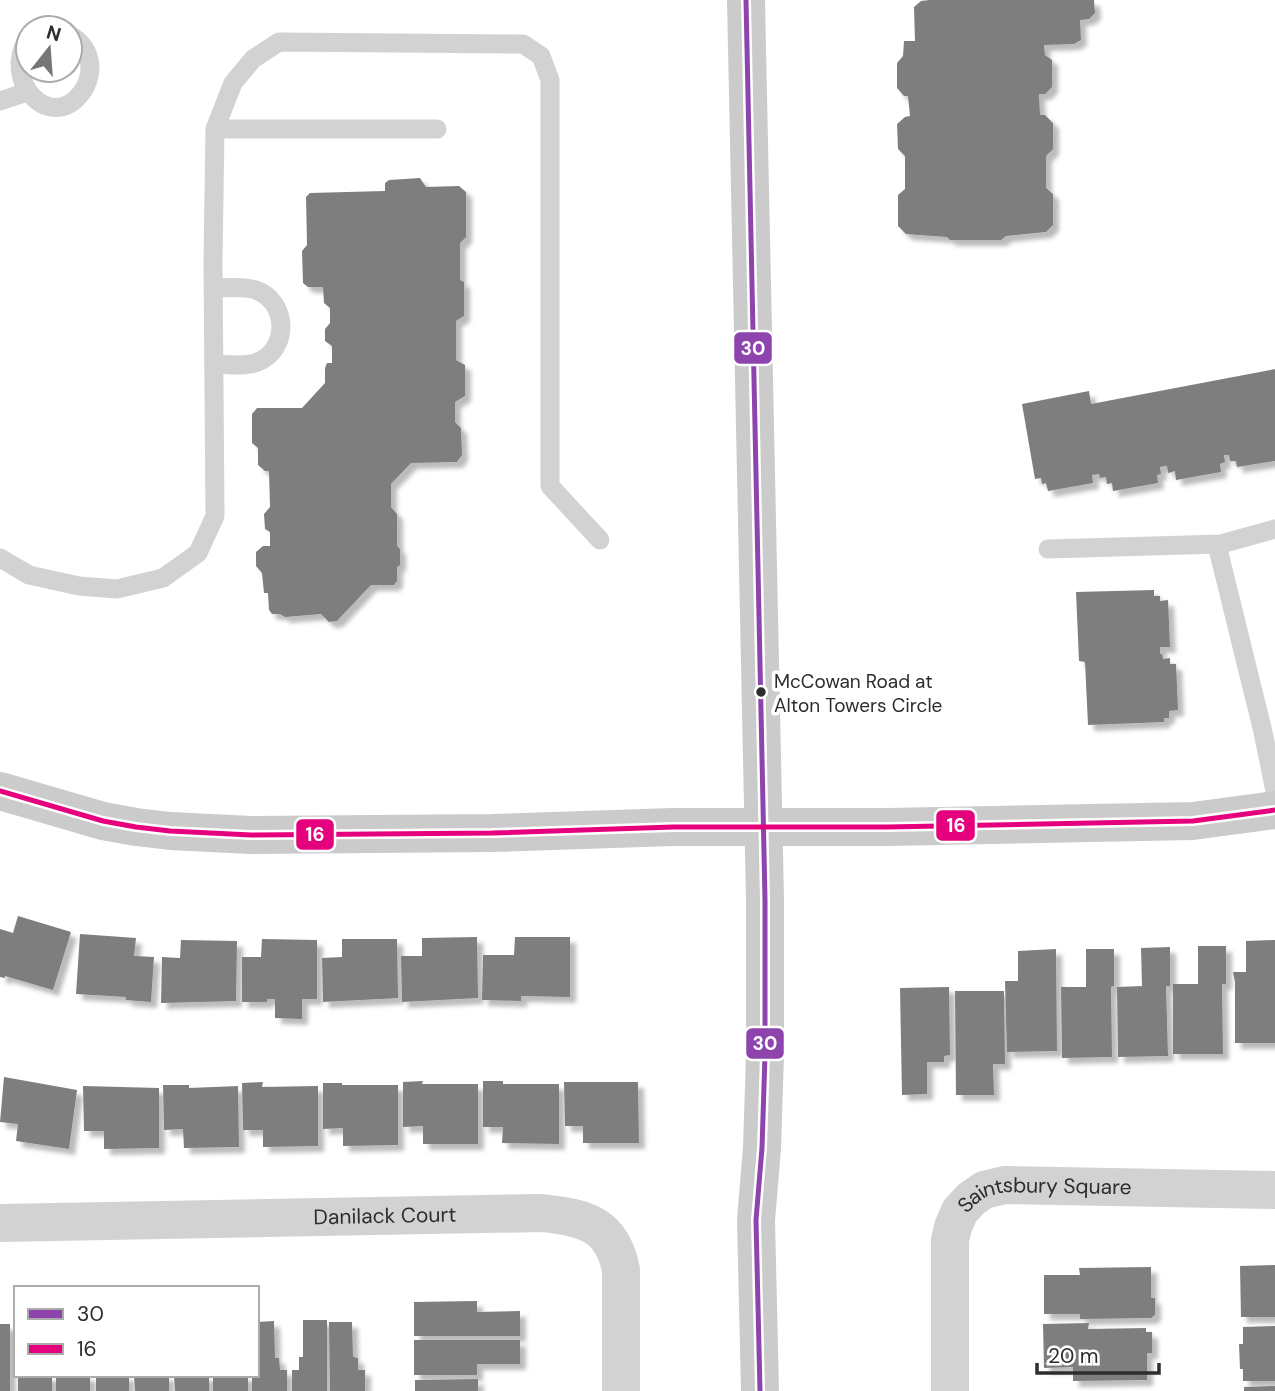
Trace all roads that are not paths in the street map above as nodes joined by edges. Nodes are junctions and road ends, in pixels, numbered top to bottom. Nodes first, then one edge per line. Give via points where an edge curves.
1 (746, 0) edge
2 (84, 48) edge
3 (14, 58) edge
4 (14, 76) edge
5 (16, 84) edge
6 (21, 94) junction
7 (0, 101) edge
8 (215, 129) junction
9 (437, 129) dead end
10 (213, 288) junction
11 (214, 364) junction
12 (1275, 529) edge
13 (600, 540) dead end
14 (1217, 545) junction
15 (1048, 549) dead end
16 (0, 558) edge
17 (0, 791) edge
18 (1275, 791) edge
19 (1275, 810) edge
20 (763, 827) junction
21 (1275, 1190) edge
22 (0, 1223) edge
23 (621, 1391) edge
24 (760, 1391) edge
25 (950, 1391) edge

1 - 20 main road
2 - 6 lane via 90,73 79,96 68,104 43,107
3 - 4 lane
5 - 6 lane
6 - 7 lane
8 - 9 lane
8 - 10 lane
8 - 13 lane via 233,83 253,59 279,42 523,44 541,56 550,80 550,486
10 - 11 lane
10 - 11 lane via 258,291 276,306 281,318 278,342 261,360
11 - 16 lane via 215,516 198,553 163,578 117,589 29,575
12 - 14 lane
14 - 15 lane
14 - 18 lane
17 - 20 main road via 103,821 214,834
19 - 20 main road via 1193,821
20 - 24 main road via 765,1055 756,1220
21 - 25 street, Saintsbury Square via 1005,1185 984,1190 960,1211 950,1240
22 - 23 street, Danilack Court via 542,1213 577,1217 595,1225 618,1256

